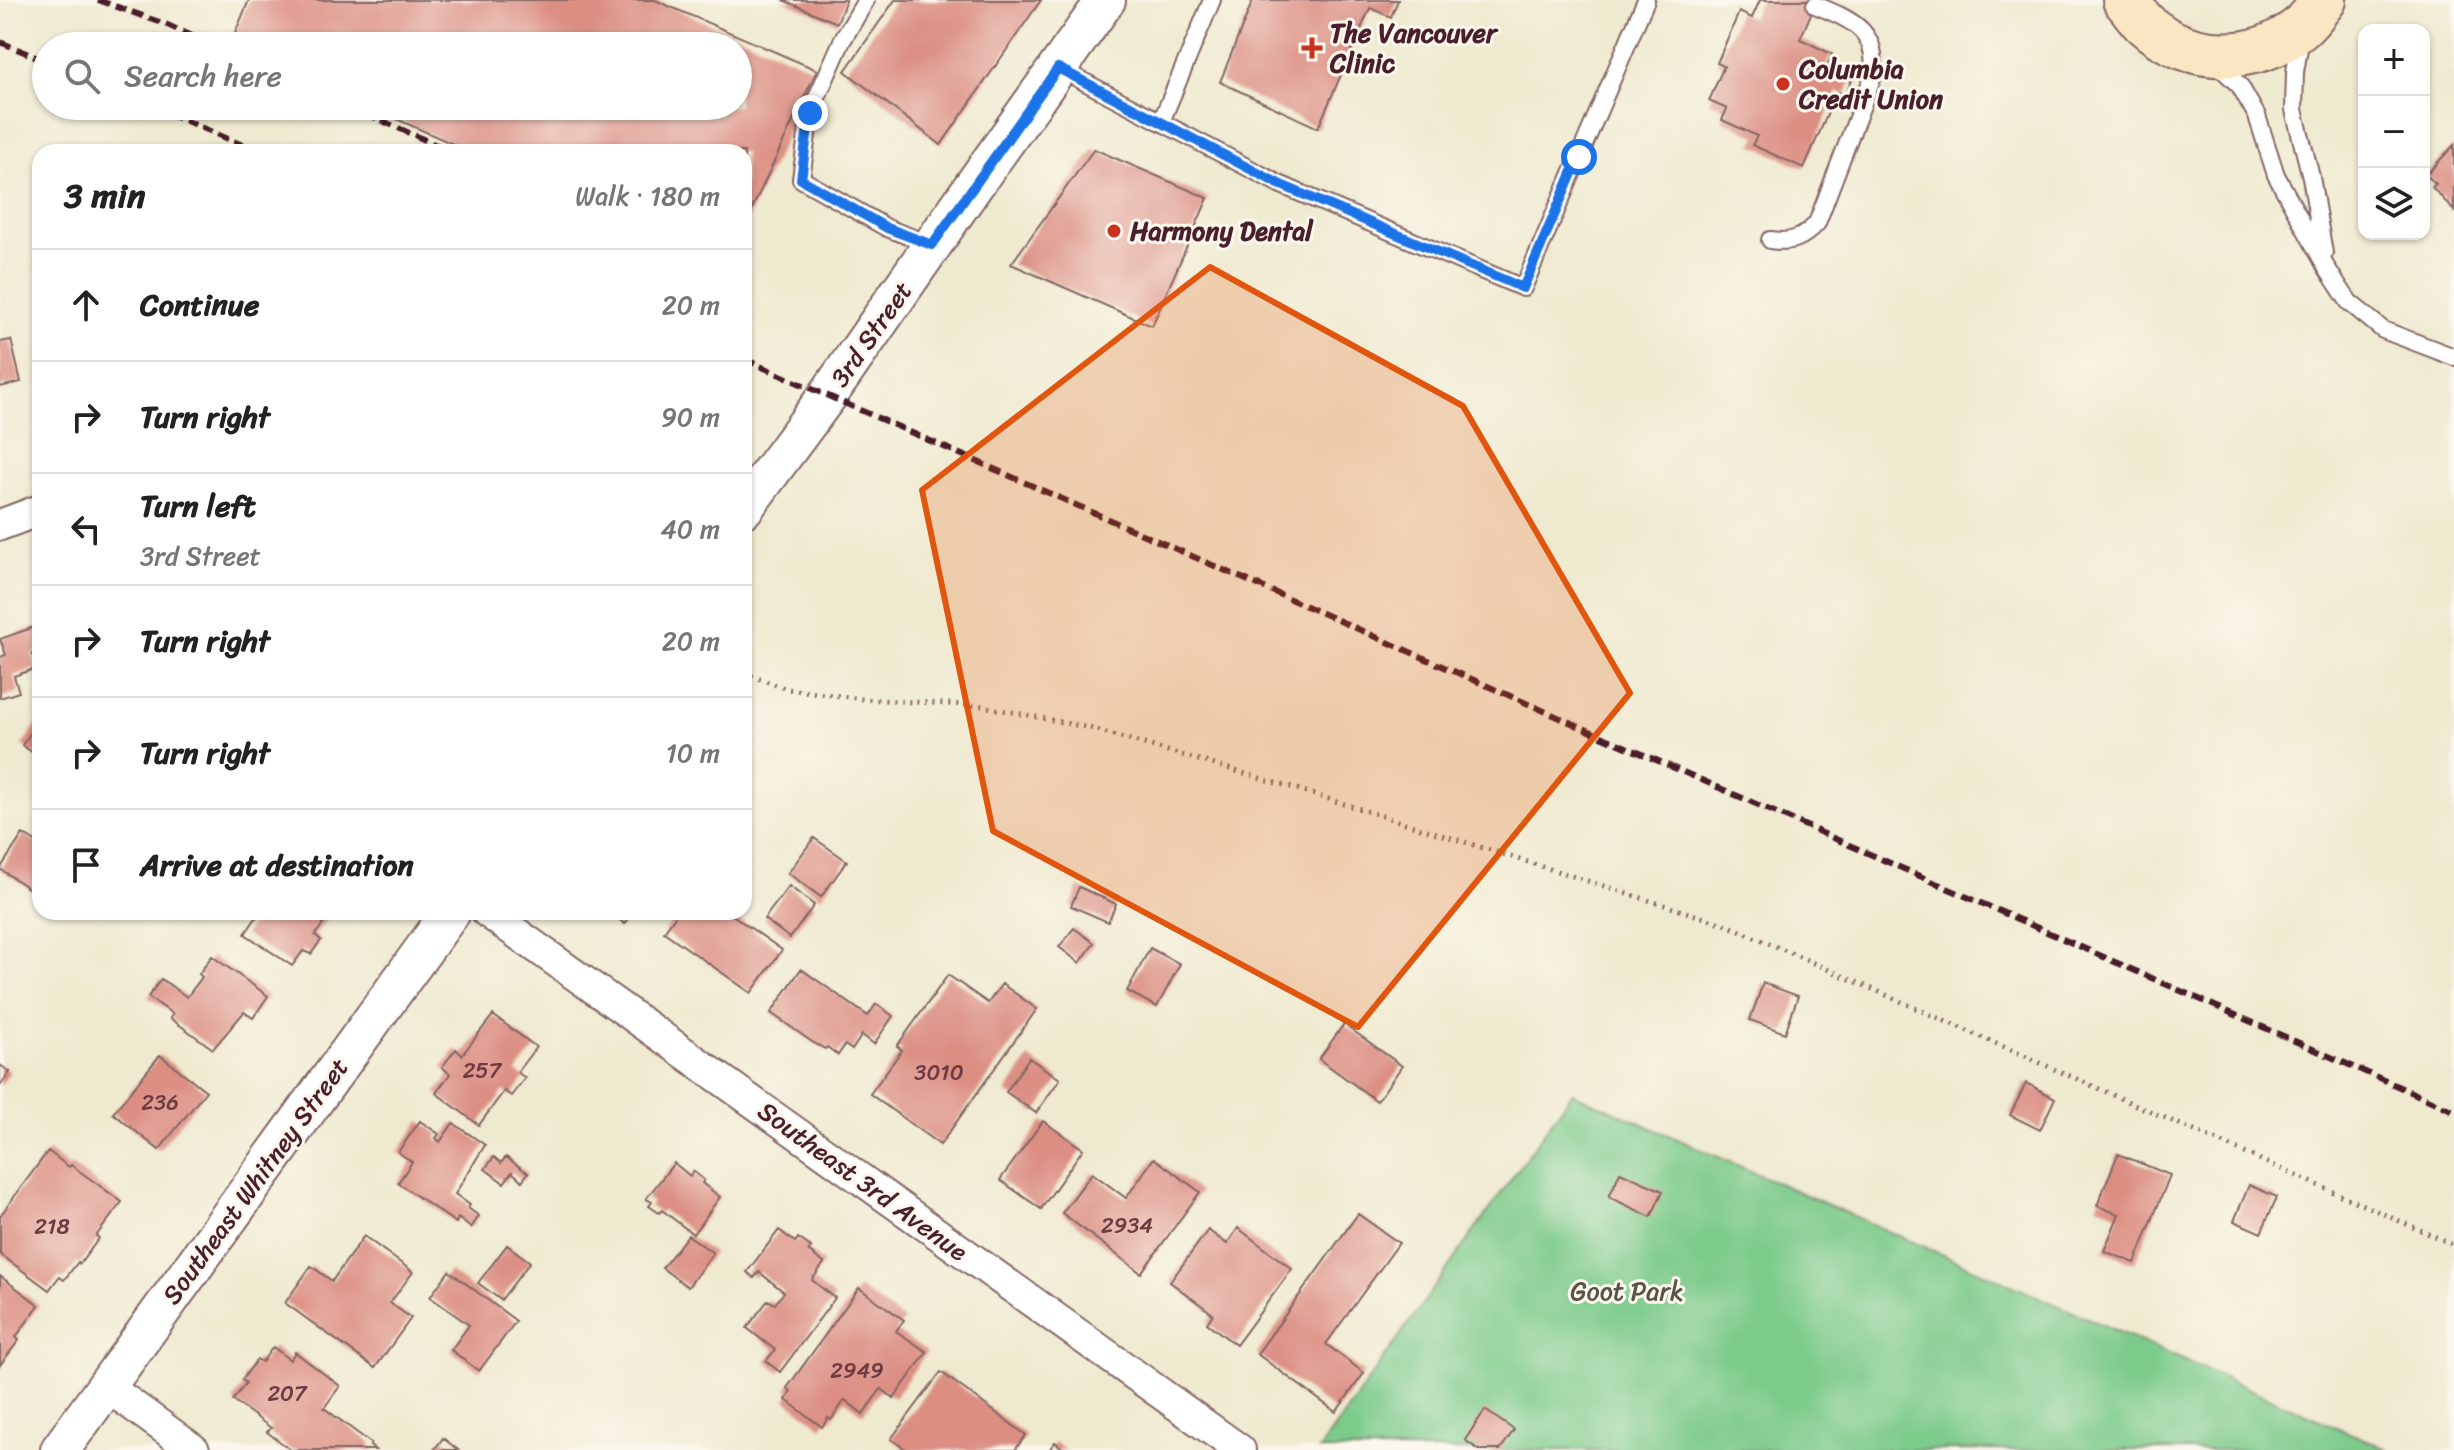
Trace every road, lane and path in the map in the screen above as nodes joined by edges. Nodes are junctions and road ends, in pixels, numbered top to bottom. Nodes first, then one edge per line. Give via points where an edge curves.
1 (866, 0) edge
2 (1106, 0) edge
3 (1212, 0) edge
4 (1646, 0) edge
5 (2125, 0) edge
6 (1815, 5) dead end
7 (2319, 7) edge
8 (2203, 53) junction
9 (1058, 68) junction
10 (1161, 122) junction
11 (1770, 240) dead end
12 (932, 245) junction
13 (2326, 267) junction
14 (2454, 357) edge
15 (752, 497) edge
16 (32, 513) edge
17 (0, 525) edge
18 (752, 676) edge
19 (445, 920) edge
20 (498, 920) edge
21 (2454, 1245) edge
22 (106, 1386) junction
23 (60, 1450) edge
24 (194, 1450) edge
25 (1240, 1450) edge

1 - 12 lane via 810,113 801,179 887,228
2 - 9 street, 3rd Street
3 - 10 lane
4 - 10 lane via 1523,288 1279,184
5 - 8 main road via 2145,24 2172,43
6 - 11 lane via 1857,24 1867,36 1875,64 1817,223 1797,240
7 - 8 main road via 2281,42 2256,52
7 - 13 lane via 2295,72 2294,110
8 - 13 lane via 2246,96 2276,175
9 - 10 lane
9 - 12 street, 3rd Street
12 - 15 street, 3rd Street
13 - 14 lane via 2349,302 2383,330
16 - 17 street
18 - 21 path via 787,689 982,706 1090,728 1727,925
19 - 22 street, Southeast Whitney Street
20 - 25 street, Southeast 3rd Avenue
22 - 23 street, Southeast Whitney Street
22 - 24 street

